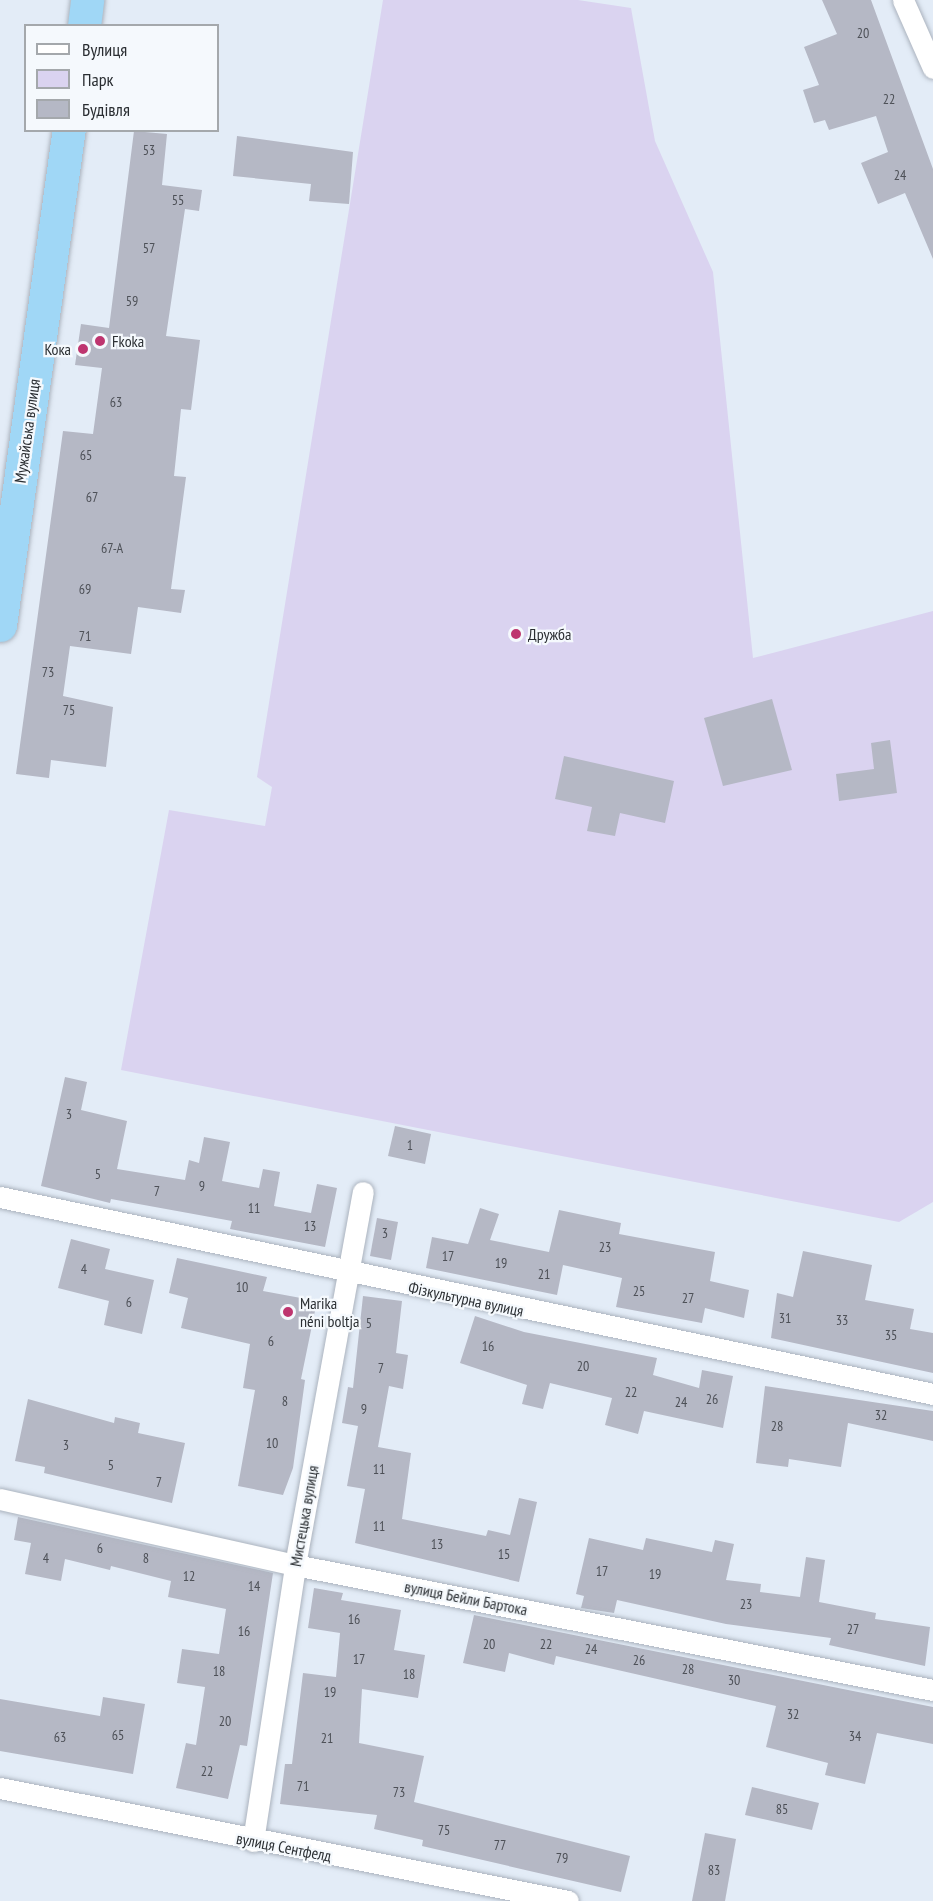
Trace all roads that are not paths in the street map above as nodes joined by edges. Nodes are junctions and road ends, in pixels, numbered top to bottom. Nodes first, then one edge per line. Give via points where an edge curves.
1 (87, 0) edge
2 (903, 0) edge
3 (84, 24) edge
4 (933, 68) edge
5 (69, 132) edge
6 (0, 625) edge
7 (363, 1192) dead end
8 (0, 1197) edge
9 (346, 1274) junction
10 (933, 1394) edge
11 (0, 1499) edge
12 (295, 1565) junction
13 (933, 1690) edge
14 (0, 1788) edge
15 (253, 1841) junction
16 (568, 1901) edge

1 - 3 highway
2 - 4 street
5 - 6 highway, Мужайська вулиця
7 - 9 street, Мистецька вулиця
8 - 9 street, Фізкультурна вулиця
9 - 10 street, Фізкультурна вулиця
9 - 12 street, Мистецька вулиця
11 - 12 street, вулиця Бейли Бартока
12 - 13 street, вулиця Бейли Бартока
12 - 15 street, Мистецька вулиця
14 - 15 street, вулиця Сентфелд
15 - 16 street, вулиця Сентфелд

